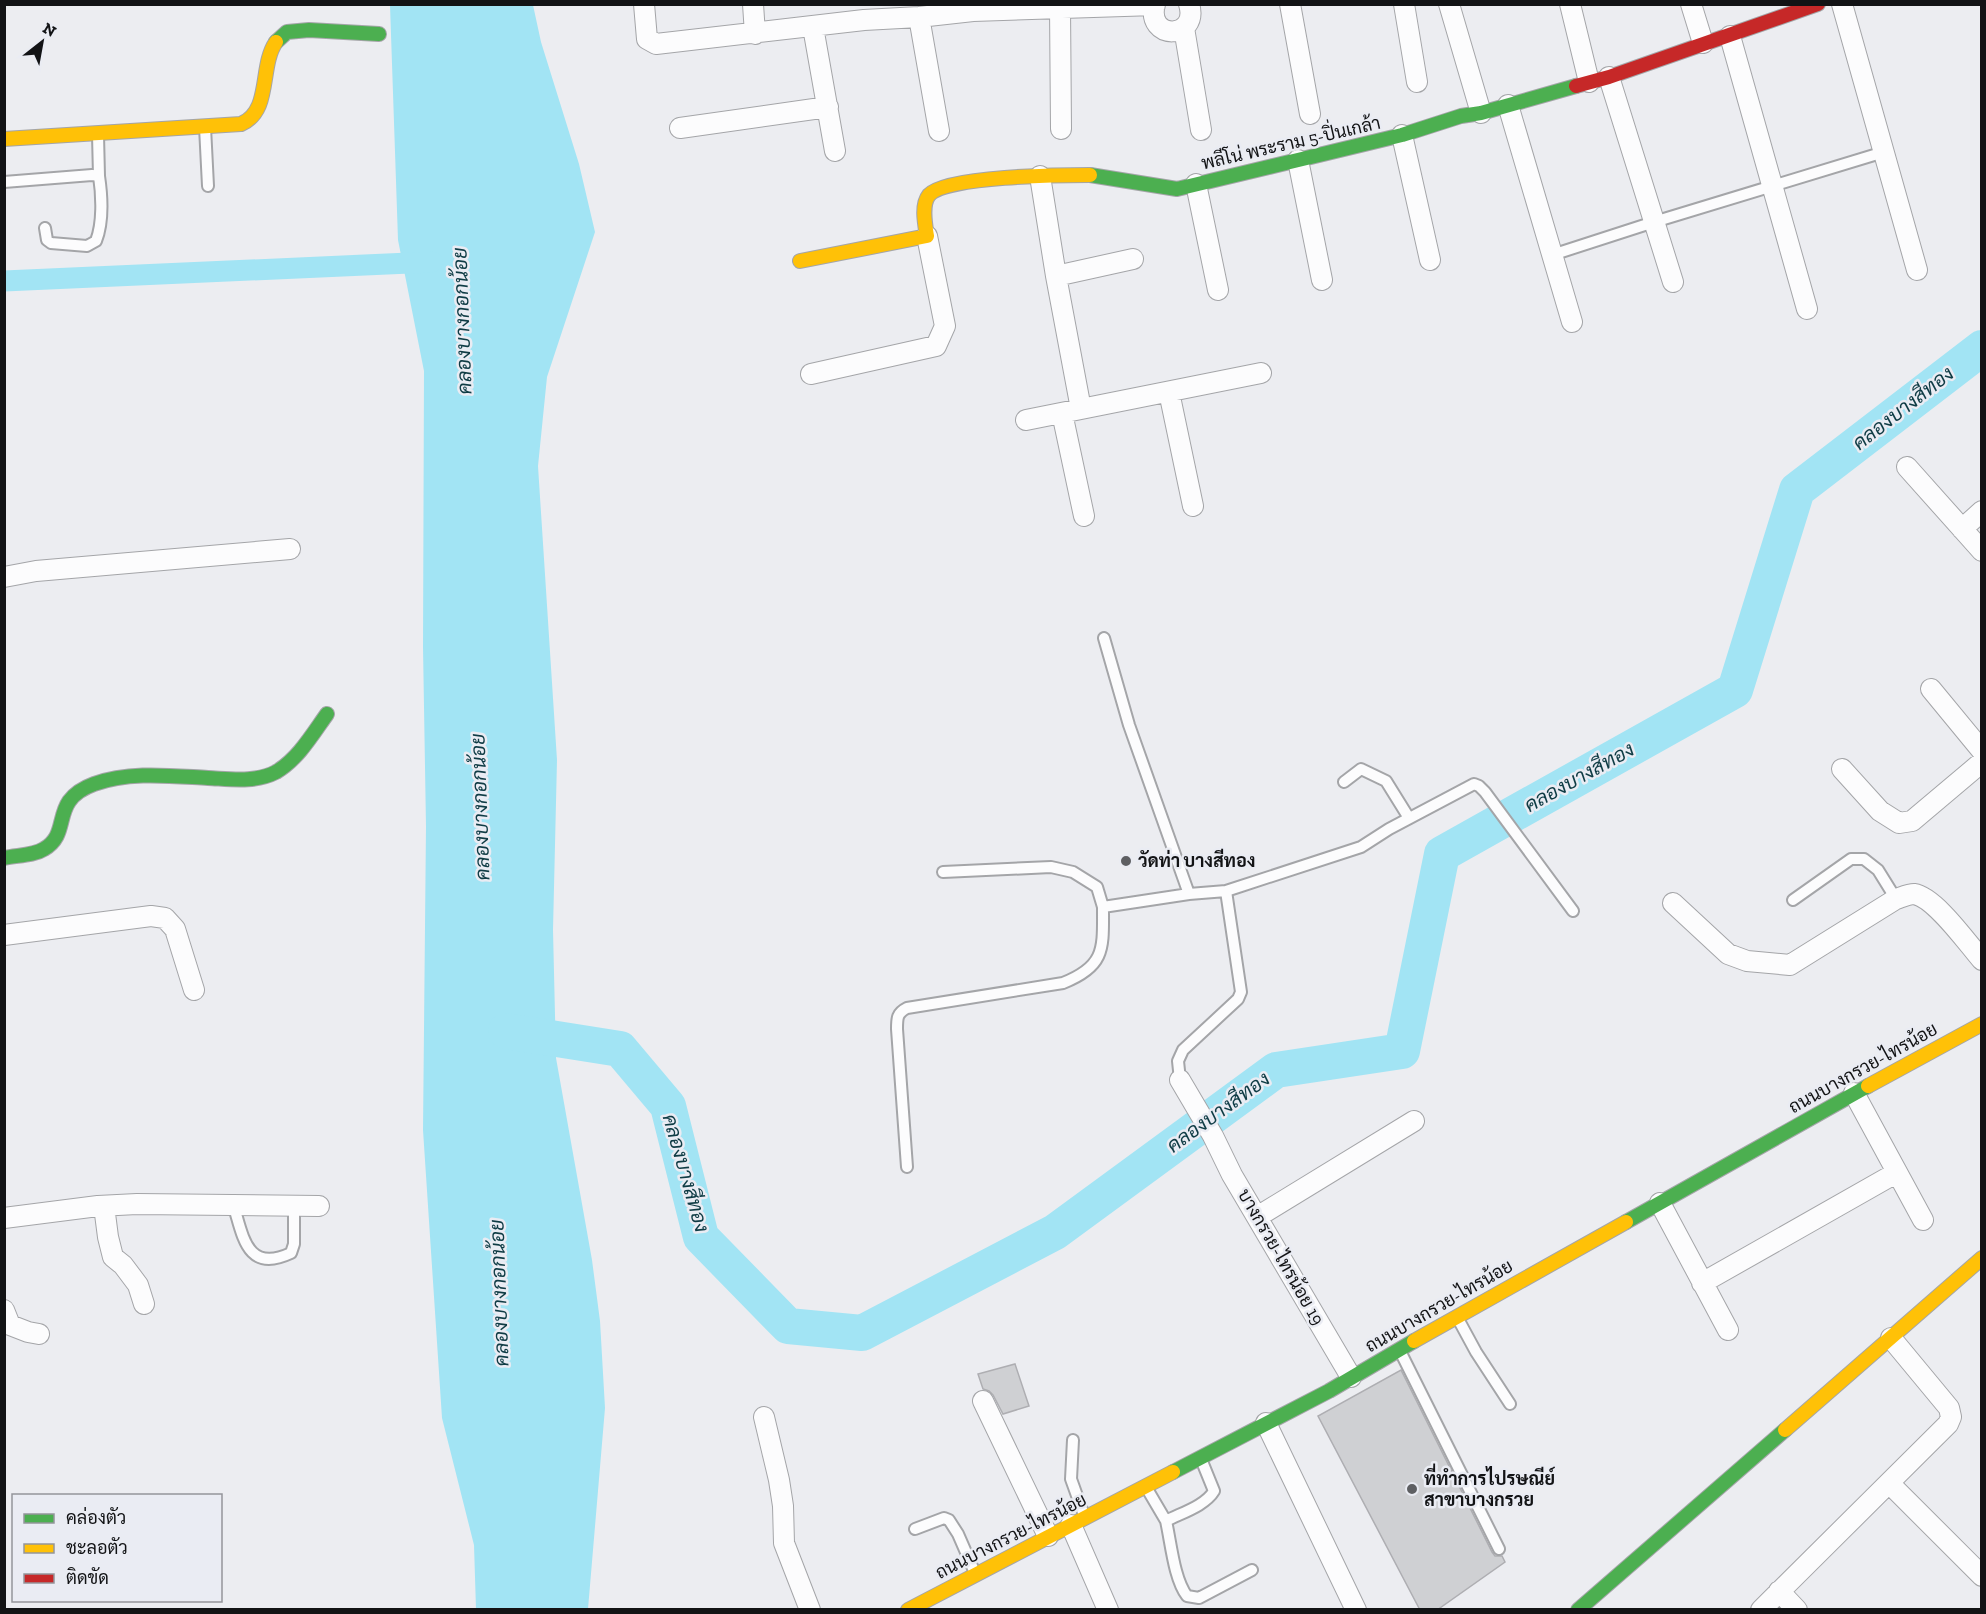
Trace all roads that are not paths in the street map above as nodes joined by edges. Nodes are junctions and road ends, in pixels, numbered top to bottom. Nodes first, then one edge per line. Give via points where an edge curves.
1 (644, 4) edge
2 (753, 4) edge
3 (1290, 4) edge
4 (1404, 4) edge
5 (1449, 4) edge
6 (1570, 4) edge
7 (1691, 4) edge
8 (1842, 4) edge
9 (1083, 5) edge
10 (1155, 5) edge
11 (1192, 5) edge
12 (1818, 5) edge
13 (1059, 7) junction
14 (972, 8) edge
15 (863, 13) edge
16 (919, 17) junction
17 (813, 27) junction
18 (1184, 28) junction
19 (379, 34) dead end
20 (755, 34) junction
21 (1730, 36) junction
22 (1703, 43) junction
23 (1609, 77) junction
24 (1417, 82) dead end
25 (1589, 82) junction
26 (1508, 105) junction
27 (828, 107) junction
28 (1481, 113) junction
29 (1310, 114) dead end
30 (205, 127) junction
31 (680, 128) dead end
32 (1061, 129) dead end
33 (1201, 130) dead end
34 (939, 132) dead end
35 (98, 133) junction
36 (1402, 135) junction
37 (4, 139) edge
38 (835, 151) dead end
39 (1884, 152) junction
40 (1298, 160) junction
41 (99, 176) junction
42 (1040, 176) junction
43 (4, 182) edge
44 (1196, 184) junction
45 (208, 186) dead end
46 (1772, 186) junction
47 (1654, 222) junction
48 (45, 228) dead end
49 (927, 236) junction
50 (1552, 255) junction
51 (1133, 259) dead end
52 (1430, 260) dead end
53 (800, 261) dead end
54 (1917, 270) dead end
55 (1056, 276) junction
56 (1322, 280) dead end
57 (1673, 282) dead end
58 (1218, 290) dead end
59 (1807, 309) dead end
60 (1572, 322) dead end
61 (1261, 373) dead end
62 (811, 374) dead end
63 (1169, 392) junction
64 (1072, 411) junction
65 (1026, 420) dead end
66 (1907, 467) dead end
67 (1193, 506) dead end
68 (1982, 511) edge
69 (1084, 516) dead end
70 (1962, 529) junction
71 (290, 549) dead end
72 (1982, 551) edge
73 (4, 577) edge
74 (1104, 638) dead end
75 (1931, 689) dead end
76 (327, 714) dead end
77 (1982, 751) edge
78 (1982, 762) edge
79 (1842, 769) dead end
80 (1344, 782) dead end
81 (1409, 818) junction
82 (4, 858) edge
83 (943, 872) dead end
84 (1226, 891) junction
85 (1189, 894) junction
86 (1896, 899) junction
87 (1793, 900) dead end
88 (1674, 903) dead end
89 (1103, 907) junction
90 (1573, 912) dead end
91 (4, 935) edge
92 (1982, 960) edge
93 (194, 990) dead end
94 (1982, 1024) edge
95 (1185, 1088) joint
96 (1854, 1093) junction
97 (1414, 1121) dead end
98 (907, 1167) dead end
99 (1896, 1173) junction
100 (1660, 1203) junction
101 (233, 1204) junction
102 (294, 1205) junction
103 (104, 1206) junction
104 (319, 1206) dead end
105 (1257, 1217) junction
106 (4, 1218) edge
107 (1923, 1220) dead end
108 (1982, 1258) edge
109 (1702, 1283) junction
110 (144, 1304) dead end
111 (4, 1310) edge
112 (1457, 1316) junction
113 (1728, 1330) dead end
114 (39, 1334) dead end
115 (1891, 1338) junction
116 (1399, 1349) junction
117 (1351, 1377) junction
118 (983, 1401) dead end
119 (1510, 1404) dead end
120 (764, 1417) dead end
121 (1266, 1423) junction
122 (1074, 1440) dead end
123 (1200, 1458) junction
124 (1889, 1483) junction
125 (1146, 1487) junction
126 (1078, 1521) junction
127 (1166, 1521) junction
128 (915, 1529) dead end
129 (1048, 1536) junction
130 (1499, 1549) dead end
131 (1252, 1570) dead end
132 (976, 1573) junction
133 (1982, 1576) edge
134 (1779, 1591) junction
135 (810, 1610) edge
136 (908, 1610) edge
137 (1108, 1610) edge
138 (1356, 1610) edge
139 (1578, 1610) edge
140 (1761, 1610) edge
141 (1797, 1610) edge

1 - 20 street via 647,39 656,44
2 - 20 street
3 - 29 street
4 - 24 street
5 - 28 street
6 - 25 street
7 - 22 street
8 - 39 street
9 - 10 street
9 - 13 street
10 - 18 street via 1153,13 1160,28 1176,32
11 - 18 street
12 - 21 street, พลีโน่ พระราม 5-ปิ่นเกล้า
13 - 14 street
13 - 32 street
14 - 16 street
15 - 16 street
15 - 17 street
16 - 34 street
17 - 20 street
17 - 27 street
18 - 33 street
19 - 30 street via 288,32 269,52 259,110 241,124
21 - 22 street, พลีโน่ พระราม 5-ปิ่นเกล้า
21 - 46 street
22 - 23 street, พลีโน่ พระราม 5-ปิ่นเกล้า
23 - 25 street, พลีโน่ พระราม 5-ปิ่นเกล้า
23 - 47 street
25 - 26 street, พลีโน่ พระราม 5-ปิ่นเกล้า
26 - 28 street, พลีโน่ พระราม 5-ปิ่นเกล้า
26 - 50 street
27 - 31 street
27 - 38 street
28 - 36 street, พลีโน่ พระราม 5-ปิ่นเกล้า
30 - 35 street
30 - 45 lane
35 - 37 street
35 - 41 lane
36 - 40 street, พลีโน่ พระราม 5-ปิ่นเกล้า
36 - 52 street
39 - 46 lane
39 - 54 street
40 - 44 street, พลีโน่ พระราม 5-ปิ่นเกล้า
40 - 56 street
41 - 43 lane
41 - 48 lane via 96,241 87,246 51,243
42 - 44 street, พลีโน่ พระราม 5-ปิ่นเกล้า via 1133,180 1177,189
42 - 49 street, พลีโน่ พระราม 5-ปิ่นเกล้า via 937,189 927,197
42 - 55 street
44 - 58 street
46 - 47 lane
46 - 59 street
47 - 50 lane
47 - 57 street
49 - 53 street
49 - 62 street via 945,326 936,346
50 - 60 street
51 - 55 street
55 - 64 street via 1069,346
61 - 63 street
63 - 64 street
63 - 67 street
64 - 65 street
64 - 69 street
66 - 70 street
68 - 70 street
70 - 72 street
71 - 73 street
74 - 85 lane via 1129,725
75 - 77 street
76 - 82 street via 295,758 267,776 148,776 110,780 81,789 62,811 57,838 43,850
78 - 79 street via 1912,821 1899,823 1880,811
80 - 81 lane via 1361,769 1386,781
81 - 84 lane via 1360,847
81 - 90 lane via 1468,786 1479,786
83 - 89 lane via 1051,867 1073,872 1097,887
84 - 85 lane
84 - 95 lane via 1241,992 1183,1050 1178,1061
85 - 89 lane
86 - 87 lane via 1878,870 1863,859 1851,859
86 - 88 street via 1790,965 1748,961 1728,954
86 - 92 street via 1912,894 1933,905
89 - 98 lane via 1103,946 1096,961 1082,975 1063,982 907,1008 897,1015
91 - 93 street via 151,916 165,918 175,929
94 - 96 street, ถนนบางกรวย-ไทรน้อย
95 - 105 street, บางกรวย-ไทรน้อย 19
96 - 99 street
96 - 100 street, ถนนบางกรวย-ไทรน้อย
97 - 105 street
99 - 107 street
99 - 109 street
100 - 109 street
100 - 112 street, ถนนบางกรวย-ไทรน้อย
101 - 102 street
101 - 102 lane via 247,1248 260,1257 280,1258 291,1253 294,1244
101 - 103 street
102 - 104 street
103 - 106 street
103 - 110 street via 112,1257 138,1285
105 - 117 street, บางกรวย-ไทรน้อย 19
108 - 115 street
109 - 113 street
111 - 114 street via 10,1325
112 - 116 street, ถนนบางกรวย-ไทรน้อย
112 - 119 lane
115 - 124 street via 1949,1408 1951,1417
115 - 139 street
116 - 117 street, ถนนบางกรวย-ไทรน้อย
116 - 130 lane
117 - 121 street, ถนนบางกรวย-ไทรน้อย
118 - 129 street
120 - 135 street via 779,1480 784,1544
121 - 123 street, ถนนบางกรวย-ไทรน้อย
121 - 138 street
122 - 126 lane via 1070,1463
123 - 125 street, ถนนบางกรวย-ไทรน้อย
123 - 127 lane via 1214,1491
124 - 133 street
124 - 134 street
125 - 126 street, ถนนบางกรวย-ไทรน้อย
125 - 127 lane
126 - 129 street, ถนนบางกรวย-ไทรน้อย
126 - 137 street
127 - 131 lane via 1176,1568 1187,1596 1198,1598
128 - 132 lane via 944,1518 949,1520
129 - 132 street, ถนนบางกรวย-ไทรน้อย
132 - 136 street, ถนนบางกรวย-ไทรน้อย
134 - 140 street
134 - 141 street

